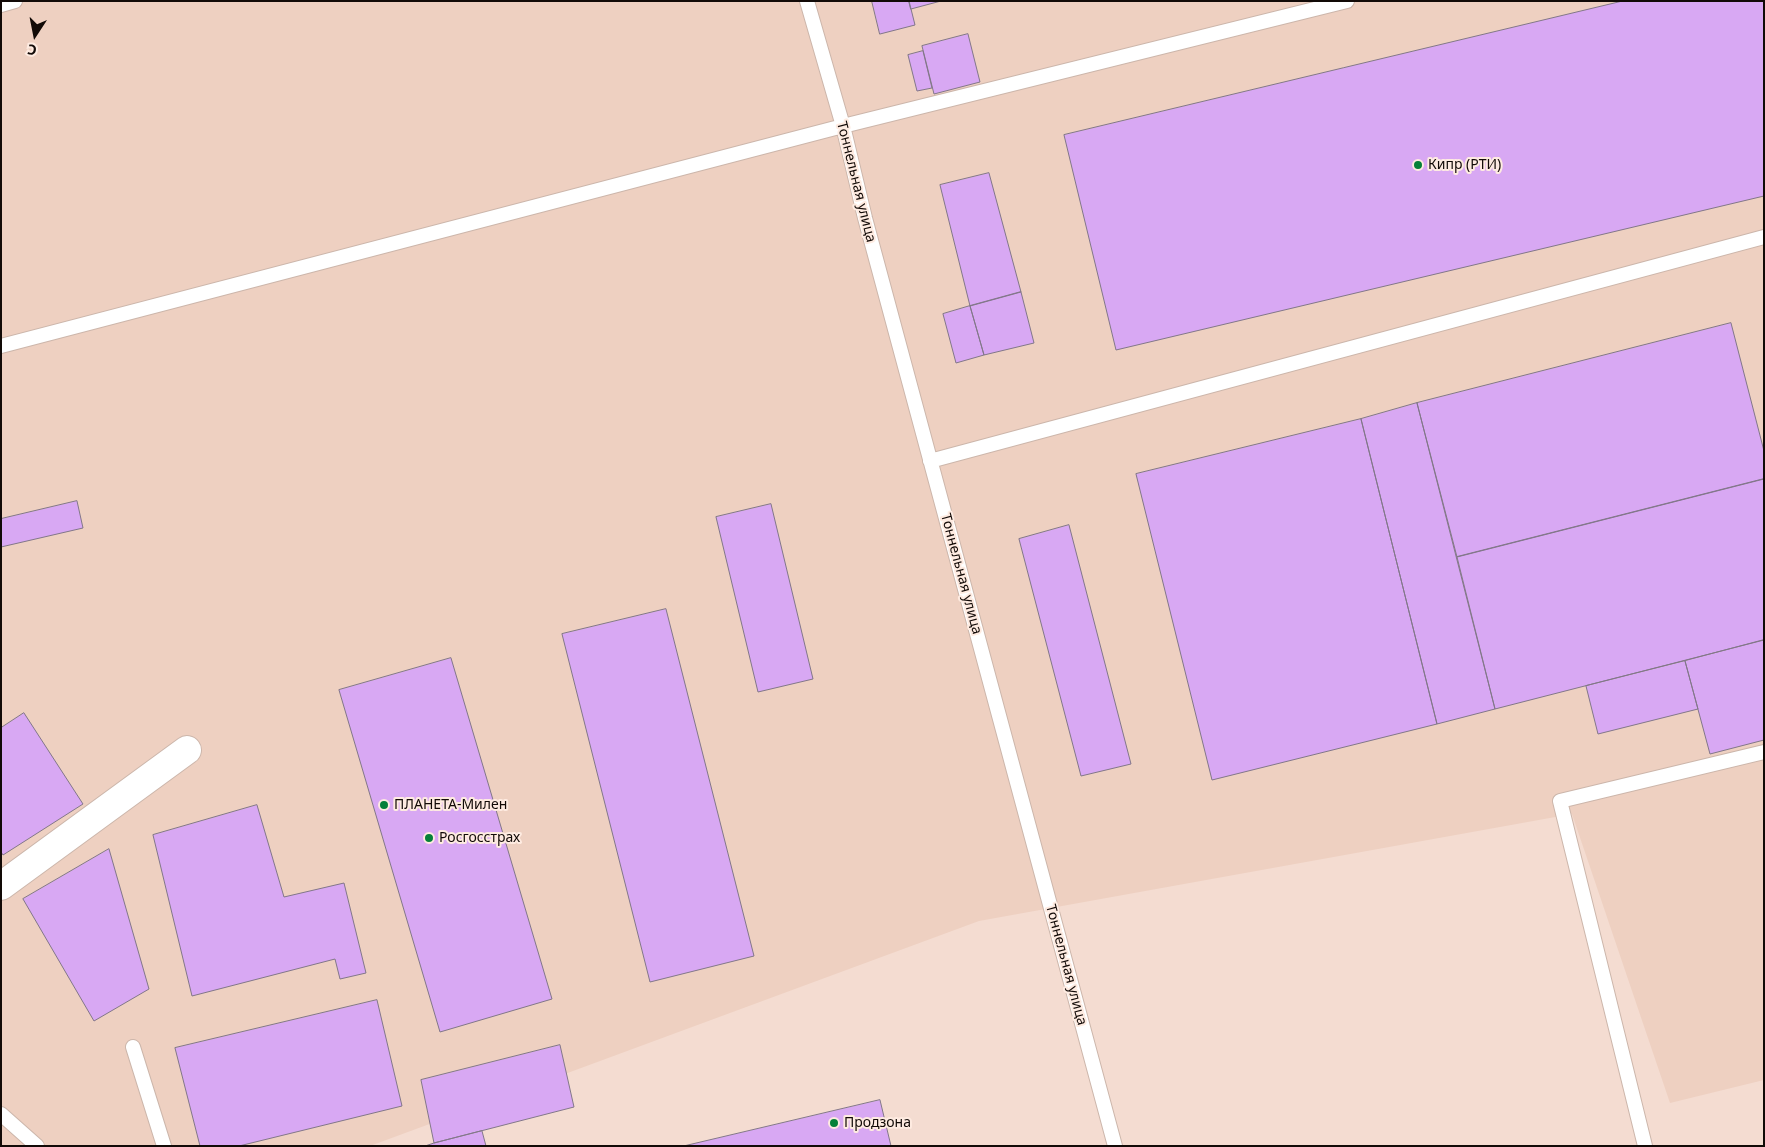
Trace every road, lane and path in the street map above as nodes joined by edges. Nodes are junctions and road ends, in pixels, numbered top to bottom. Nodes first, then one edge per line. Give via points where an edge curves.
1 (15, 1) edge
2 (807, 1) edge
3 (1347, 1) edge
4 (1, 5) edge
5 (843, 126) junction
6 (1764, 237) edge
7 (1, 346) edge
8 (930, 461) junction
9 (187, 750) dead end
10 (1764, 752) edge
11 (1, 886) edge
12 (132, 1047) dead end
13 (1, 1114) edge
14 (37, 1146) edge
15 (164, 1146) edge
16 (1115, 1146) edge
17 (1644, 1146) edge

1 - 4 lane
2 - 5 lane, Тоннельная улица
3 - 5 lane
5 - 7 lane
5 - 8 lane, Тоннельная улица
6 - 8 lane
8 - 16 lane, Тоннельная улица
9 - 11 street
10 - 17 lane via 1560,801
12 - 15 lane
13 - 14 lane

